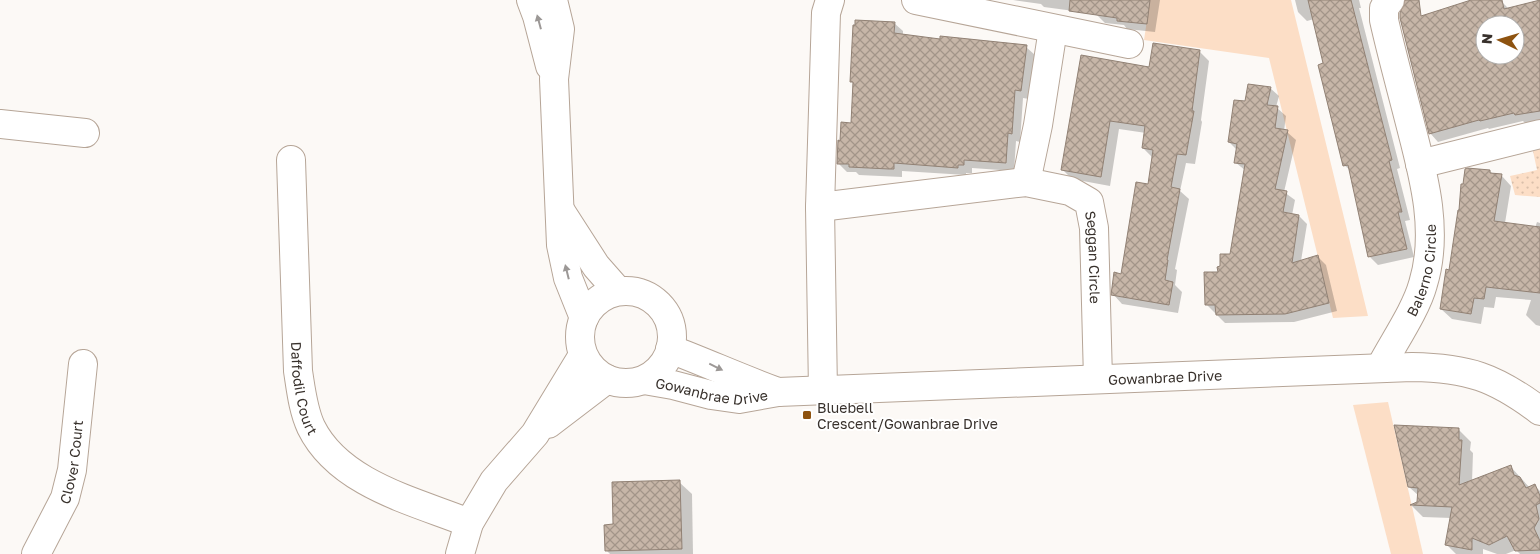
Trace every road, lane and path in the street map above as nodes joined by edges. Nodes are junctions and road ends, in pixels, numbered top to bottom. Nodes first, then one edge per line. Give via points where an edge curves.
1 (531, 0) edge
2 (554, 0) edge
3 (830, 0) edge
4 (916, 0) edge
5 (1390, 0) edge
6 (1054, 29) junction
7 (1129, 44) dead end
8 (554, 79) junction
9 (0, 124) edge
10 (86, 133) dead end
11 (1540, 134) edge
12 (291, 160) dead end
13 (1420, 164) junction
14 (1026, 182) junction
15 (820, 207) junction
16 (560, 209) junction
17 (618, 291) junction
18 (584, 318) junction
19 (670, 349) junction
20 (583, 355) junction
21 (83, 364) dead end
22 (1380, 368) junction
23 (607, 379) junction
24 (1098, 379) junction
25 (644, 380) junction
26 (823, 391) junction
27 (778, 392) junction
28 (1540, 411) edge
29 (535, 434) junction
30 (469, 523) junction
31 (36, 554) edge
32 (460, 554) edge

8 -> 1 street
2 - 8 street via 560,28
3 - 15 street via 826,13
4 - 6 street
5 - 13 street, Balerno Circle via 1384,8 1384,20
6 - 7 street
6 - 14 street
8 - 16 street
9 - 10 street
11 - 13 street
12 - 30 street, Daffodil Court via 298,371 311,427 324,448 367,483
13 - 22 street, Balerno Circle via 1430,228 1427,271 1421,292
14 - 15 street, Seggan Circle
14 - 24 street, Seggan Circle via 1070,191 1089,202 1094,228
15 - 26 street
16 - 17 street via 596,266
18 -> 16 street via 568,278 561,245
17 - 18 street via 592,305
17 - 19 street via 644,294 664,311 670,323
18 - 20 street via 580,330
19 - 25 street via 656,373
19 -> 27 street, Gowanbrae Drive
20 - 23 street via 597,374
20 - 29 street
21 - 31 street, Clover Court via 72,470 64,498
22 - 24 street, Gowanbrae Drive
22 - 28 street, Gowanbrae Drive via 1437,367 1469,373 1514,391
23 - 25 street via 619,383
23 - 29 street
24 - 26 street, Gowanbrae Drive
25 - 27 street, Gowanbrae Drive via 740,400
26 - 27 street, Gowanbrae Drive
29 - 30 street via 494,481
30 - 32 street

